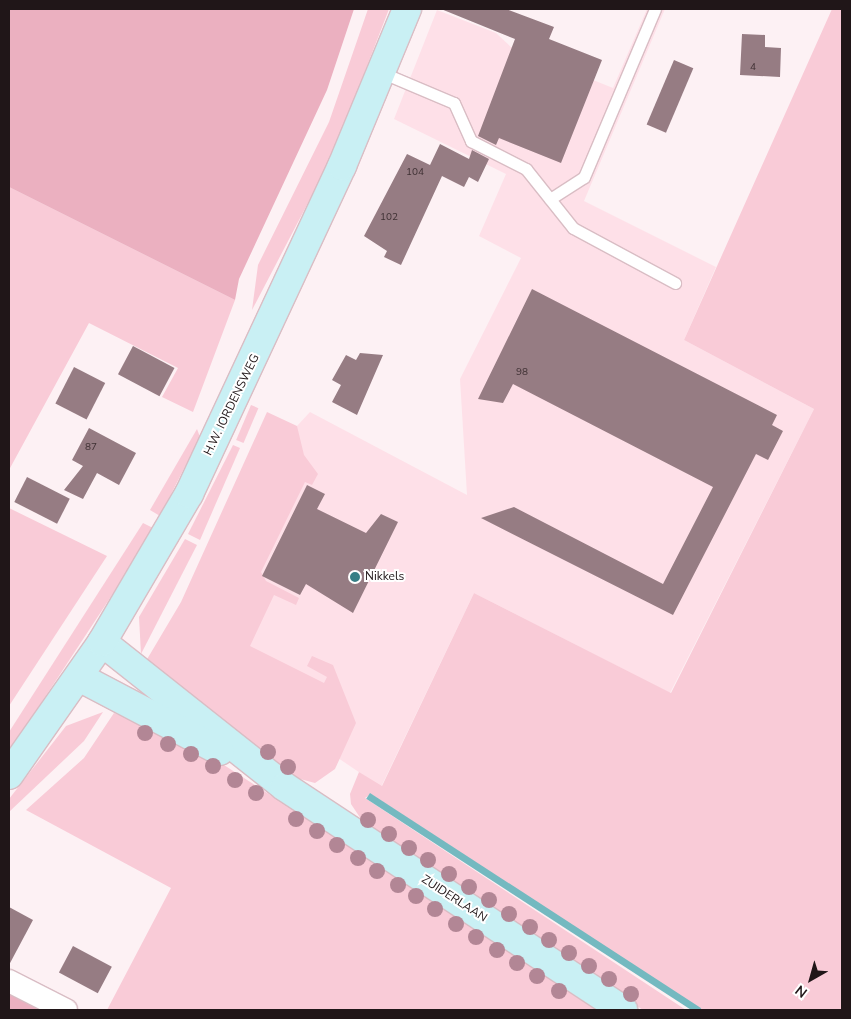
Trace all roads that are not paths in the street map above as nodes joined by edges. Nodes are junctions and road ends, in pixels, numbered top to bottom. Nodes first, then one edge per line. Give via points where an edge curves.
1 (407, 9) edge
2 (655, 9) edge
3 (383, 72) junction
4 (550, 199) junction
5 (675, 284) dead end
6 (102, 642) junction
7 (79, 677) junction
8 (9, 775) edge
9 (285, 787) junction
10 (9, 981) edge
11 (66, 1010) edge
12 (623, 1010) edge

1 - 3 main road, H.W. IORDENSWEG
2 - 4 lane via 584,177
3 - 4 lane via 454,103 471,141 526,168
3 - 6 main road, H.W. IORDENSWEG via 204,464
4 - 5 lane via 573,228
6 - 7 main road, H.W. IORDENSWEG
6 - 9 main road, ZUIDERLAAN
7 - 8 main road, H.W. IORDENSWEG
7 - 9 main road, ZUIDERLAAN
9 - 12 main road, ZUIDERLAAN
10 - 11 street

